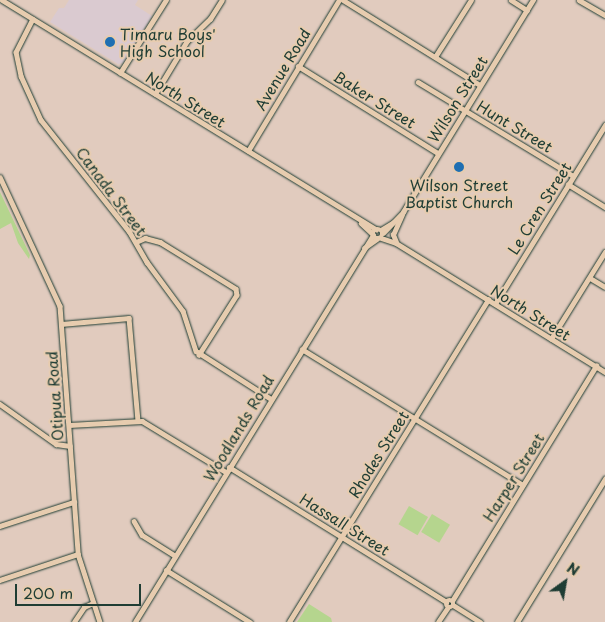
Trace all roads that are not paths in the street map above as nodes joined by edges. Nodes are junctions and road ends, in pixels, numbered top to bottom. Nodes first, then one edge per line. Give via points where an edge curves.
1 (2, 0) edge
2 (166, 0) edge
3 (222, 0) edge
4 (341, 0) edge
5 (470, 0) edge
6 (511, 0) edge
7 (533, 0) edge
8 (579, 0) edge
9 (527, 10) junction
10 (605, 15) edge
11 (32, 19) junction
12 (436, 57) junction
13 (298, 66) junction
14 (120, 73) junction
15 (418, 82) dead end
16 (480, 85) junction
17 (155, 94) junction
18 (465, 110) junction
19 (605, 124) edge
20 (248, 151) junction
21 (438, 153) junction
22 (573, 176) junction
23 (0, 177) edge
24 (568, 184) junction
25 (605, 207) edge
26 (403, 212) junction
27 (378, 234) junction
28 (136, 242) junction
29 (394, 242) junction
30 (605, 252) edge
31 (590, 278) junction
32 (605, 288) edge
33 (488, 300) junction
34 (495, 304) junction
35 (61, 324) junction
36 (551, 339) junction
37 (302, 349) junction
38 (199, 355) junction
39 (596, 366) junction
40 (605, 372) edge
41 (271, 399) junction
42 (0, 404) edge
43 (415, 419) junction
44 (138, 420) junction
45 (68, 425) junction
46 (70, 446) junction
47 (228, 470) junction
48 (605, 479) edge
49 (523, 485) junction
50 (74, 502) junction
51 (134, 521) dead end
52 (0, 526) edge
53 (342, 537) junction
54 (78, 554) junction
55 (175, 556) junction
56 (166, 570) junction
57 (0, 580) edge
58 (93, 603) junction
59 (450, 604) junction
60 (74, 622) edge
61 (100, 622) edge
62 (135, 622) edge
63 (250, 622) edge
64 (289, 622) edge
65 (438, 622) edge
66 (480, 622) edge
67 (517, 622) edge

1 - 11 street, North Street
2 - 14 street
3 - 17 street via 210,19 188,41
4 - 12 street
4 - 13 street, Avenue Road
5 - 12 street
6 - 9 street
7 - 9 street, Wilson Street
8 - 10 street
9 - 16 street, Wilson Street
11 - 14 street, North Street
11 - 28 street, Canada Street via 16,52 21,76 38,114
12 - 16 street
13 - 20 street, Avenue Road
13 - 21 street, Baker Street
14 - 17 street, North Street
15 - 18 street, Hunt Street
16 - 18 street, Wilson Street
17 - 20 street, North Street
18 - 21 street, Wilson Street
18 - 22 street, Hunt Street
19 - 22 street, Le Cren Street
20 - 27 street, North Street
21 - 26 street, Wilson Street
22 - 24 street, Le Cren Street
23 - 35 street, Otipua Road via 57,297
24 - 25 street
24 - 34 street, Le Cren Street
26 - 27 street, Wilson Street
26 - 29 street, Wilson Street via 393,235
27 - 29 street, North Street
27 - 37 street, Woodlands Road via 364,248
28 - 38 street, Canada Street via 183,311
28 - 38 street via 145,238 160,242 236,289 237,295
29 - 33 street, North Street
30 - 31 street
31 - 32 street
31 - 36 street
33 - 34 street, North Street
33 - 43 street, Rhodes Street
34 - 36 street, North Street
35 - 44 street via 129,318
35 - 45 street, Otipua Road
36 - 39 street, North Street
37 - 41 street, Woodlands Road
37 - 43 street
38 - 41 street
39 - 40 street, North Street
39 - 49 street, Harper Street
41 - 47 street, Woodlands Road
42 - 46 street via 56,444
43 - 49 street
43 - 53 street, Rhodes Street
44 - 45 street
44 - 47 street, Hassall Street
45 - 46 street, Otipua Road
46 - 50 street, Otipua Road
47 - 53 street, Hassall Street
47 - 55 street, Woodlands Road
48 - 67 street
49 - 59 street, Harper Street
50 - 52 street
50 - 54 street, Otipua Road
51 - 55 street via 142,535
53 - 59 street, Hassall Street
53 - 64 street, Rhodes Street
54 - 57 street
54 - 58 street, Otipua Road
55 - 56 street, Woodlands Road
56 - 62 street, Woodlands Road
56 - 63 street
58 - 60 street via 83,608
58 - 61 street, Otipua Road
59 - 65 street, Harper Street
59 - 66 street, Hassall Street

